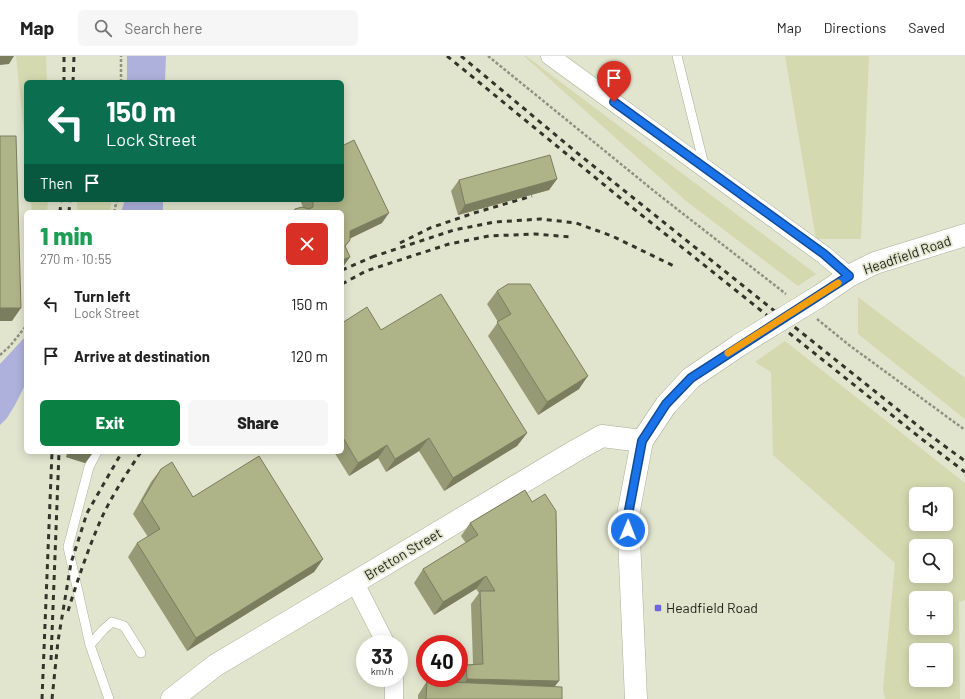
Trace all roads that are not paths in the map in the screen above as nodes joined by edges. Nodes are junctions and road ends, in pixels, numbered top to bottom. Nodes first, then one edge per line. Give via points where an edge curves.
1 (550, 56) edge
2 (677, 56) edge
3 (704, 167) junction
4 (965, 234) edge
5 (849, 276) junction
6 (642, 441) junction
7 (96, 454) edge
8 (355, 583) junction
9 (383, 635) edge
10 (90, 645) junction
11 (141, 654) dead end
12 (394, 687) edge
13 (183, 693) edge
14 (109, 699) edge
15 (394, 699) edge
16 (636, 699) edge

1 - 3 street
2 - 3 lane
3 - 5 street via 824,254
4 - 5 street, Headfield Road via 875,263
5 - 6 street, Headfield Road, bridge via 816,307 741,344 691,378 666,404
6 - 8 street, Bretton Street via 602,436
6 - 16 street, Headfield Road via 628,515
7 - 10 lane via 89,467 68,547
8 - 9 street
8 - 13 street, Bretton Street via 216,665
10 - 11 lane via 112,622 124,626
10 - 14 lane
12 - 15 street

